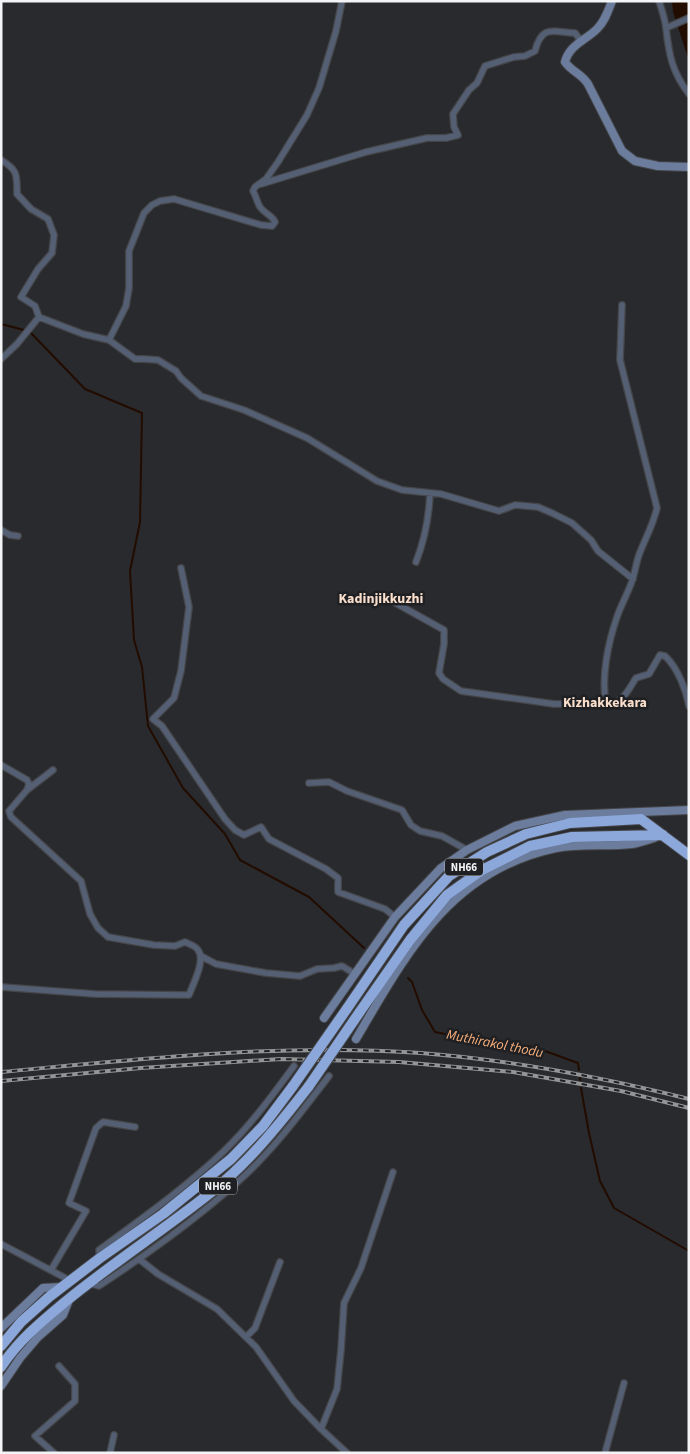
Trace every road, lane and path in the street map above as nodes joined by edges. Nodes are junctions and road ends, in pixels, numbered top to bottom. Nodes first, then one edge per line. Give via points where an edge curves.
1 (342, 1) edge
2 (612, 1) edge
3 (659, 1) edge
4 (689, 18) edge
5 (666, 28) junction
6 (581, 41) junction
7 (689, 94) edge
8 (1, 160) edge
9 (689, 167) edge
10 (260, 184) junction
11 (622, 305) dead end
12 (39, 317) junction
13 (109, 340) junction
14 (1, 359) edge
15 (430, 493) junction
16 (1, 530) edge
17 (18, 536) dead end
18 (416, 562) dead end
19 (181, 568) dead end
20 (633, 579) junction
21 (383, 596) dead end
22 (606, 704) junction
23 (689, 706) edge
24 (1, 765) edge
25 (53, 770) dead end
26 (309, 783) dead end
27 (27, 790) junction
28 (689, 810) edge
29 (663, 835) junction
30 (467, 850) junction
31 (689, 855) edge
32 (395, 917) junction
33 (203, 959) junction
34 (355, 974) junction
35 (1, 988) edge
36 (324, 1018) dead end
37 (356, 1039) dead end
38 (294, 1066) dead end
39 (329, 1076) dead end
40 (135, 1127) dead end
41 (393, 1172) dead end
42 (1, 1244) edge
43 (100, 1258) junction
44 (139, 1259) junction
45 (280, 1262) dead end
46 (51, 1270) junction
47 (71, 1280) junction
48 (88, 1283) junction
49 (62, 1288) junction
50 (70, 1298) junction
51 (1, 1328) edge
52 (246, 1337) junction
53 (1, 1346) edge
54 (59, 1366) dead end
55 (1, 1367) edge
56 (624, 1383) dead end
57 (1, 1386) edge
58 (321, 1430) junction
59 (114, 1435) dead end
60 (54, 1453) edge
61 (110, 1453) edge
62 (348, 1453) edge
63 (604, 1453) edge

1 - 10 street via 319,88 307,116
2 - 6 street via 598,28
3 - 5 street
4 - 5 street
5 - 7 street via 670,57 678,80
6 - 9 street via 572,48 565,62 588,84 622,151 635,161
6 - 10 street via 575,33 545,32 535,51 485,66 477,83 453,114 458,135 427,138 366,152
8 - 12 street via 12,167 17,176 17,194 31,209 48,219 54,235 52,253 38,269 22,297 35,306
10 - 13 street via 252,191 259,206 273,217 275,222 272,226 174,199 160,200 144,213 129,251 126,306
11 - 20 street via 620,360 657,508 638,556
12 - 13 street
12 - 14 street
13 - 15 street via 135,359 158,360 168,366 201,396 244,410 307,438 377,481 402,490
15 - 18 street via 425,539
15 - 20 street via 498,511 515,505 538,507 572,523 598,551
16 - 17 street
19 - 32 street via 189,607 180,671 174,698 153,719 162,726 235,830 244,835 261,827 269,839 338,878 338,892 385,909
20 - 22 street via 617,617 609,648 604,677
21 - 22 street via 444,630 439,673 461,691 554,704
22 - 23 street via 626,696 636,678 648,674 660,655 671,661
24 - 27 street via 27,780
25 - 27 street
26 - 30 street via 329,782 402,810 411,825 420,831 442,836
27 - 33 street via 11,807 11,817 80,882 98,928 108,937 154,946 175,946 185,942 198,948
28 - 30 street via 565,815 515,826
29 - 31 highway, NH66
29 - 37 street via 633,844 558,848 533,854 480,879 453,900 428,927
29 - 43 highway, NH66, bridge via 641,819 570,823 526,834 487,852 449,876 410,918 263,1126 231,1159 163,1214
29 - 48 highway, NH66, bridge via 572,837 530,846 482,870 447,895 410,940 274,1131 207,1196
30 - 32 street via 440,868
32 - 34 street
33 - 34 street via 266,973 300,976 317,969 342,966
33 - 35 street via 189,995
34 - 36 street
38 - 43 street via 255,1118 223,1152 154,1210 99,1250
39 - 44 street via 242,1177
40 - 46 street via 103,1122 96,1128 69,1203 86,1211
41 - 58 street via 362,1268 344,1303 337,1389
42 - 46 street
43 - 47 highway, NH66
43 - 48 highway, NH66
44 - 48 street via 99,1286
44 - 52 street via 217,1309
45 - 52 street via 255,1328
46 - 47 street
47 - 49 highway, NH66
48 - 50 highway, NH66
49 - 51 street via 43,1288
49 - 53 highway, NH66 via 21,1322
50 - 55 highway, NH66 via 32,1330
50 - 57 street via 63,1315 38,1337
52 - 58 street via 294,1401
54 - 60 street via 75,1384 74,1401 36,1436
56 - 63 street
58 - 62 street
59 - 61 street

